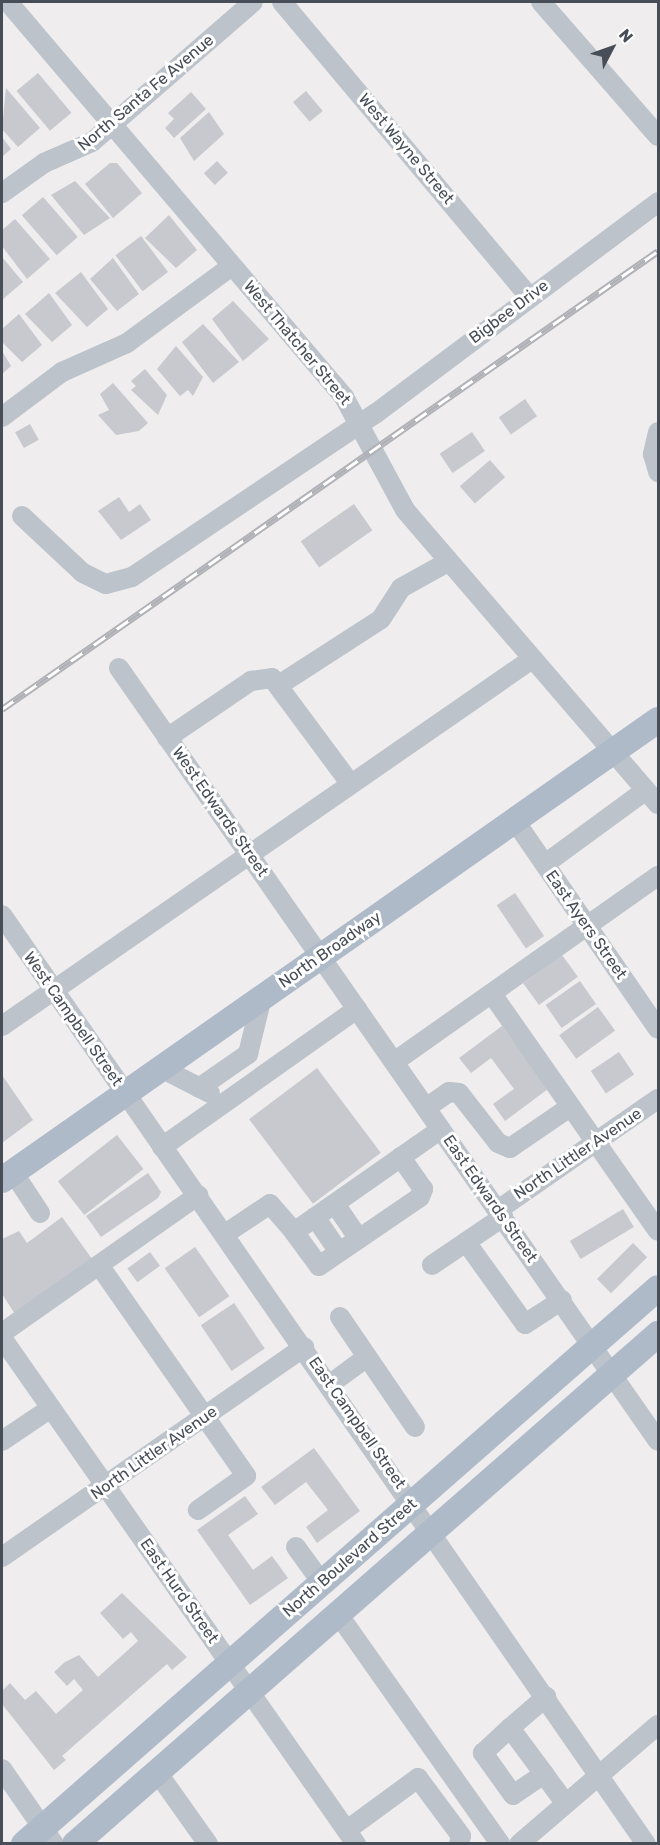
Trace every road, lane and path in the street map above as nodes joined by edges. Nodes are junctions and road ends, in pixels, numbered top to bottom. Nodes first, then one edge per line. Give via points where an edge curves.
1 (8, 2) edge
2 (253, 2) edge
3 (282, 2) edge
4 (541, 2) edge
5 (112, 124) junction
6 (658, 136) edge
7 (2, 192) edge
8 (658, 202) edge
9 (232, 266) junction
10 (529, 296) junction
11 (2, 417) edge
12 (359, 422) junction
13 (658, 432) edge
14 (658, 472) edge
15 (22, 516) dead end
16 (448, 562) junction
17 (532, 659) junction
18 (119, 668) dead end
19 (279, 685) junction
20 (658, 720) edge
21 (167, 738) junction
22 (613, 751) junction
23 (350, 783) junction
24 (652, 797) edge
25 (515, 821) junction
26 (249, 853) junction
27 (544, 864) junction
28 (658, 876) edge
29 (2, 915) edge
30 (587, 927) junction
31 (320, 957) junction
32 (53, 991) junction
33 (492, 994) junction
34 (262, 997) junction
35 (357, 1009) junction
36 (2, 1026) edge
37 (658, 1029) edge
38 (394, 1062) junction
39 (161, 1068) junction
40 (199, 1088) junction
41 (125, 1094) junction
42 (658, 1099) edge
43 (226, 1102) junction
44 (570, 1107) junction
45 (426, 1108) junction
46 (441, 1129) junction
47 (595, 1143) junction
48 (162, 1147) junction
49 (401, 1157) junction
50 (7, 1176) edge
51 (198, 1196) junction
52 (334, 1204) junction
53 (40, 1213) dead end
54 (500, 1213) junction
55 (315, 1217) junction
56 (658, 1231) edge
57 (294, 1232) junction
58 (225, 1234) junction
59 (359, 1239) junction
60 (466, 1242) junction
61 (339, 1252) junction
62 (99, 1265) junction
63 (432, 1265) dead end
64 (658, 1288) edge
65 (562, 1300) junction
66 (340, 1317) dead end
67 (2, 1333) edge
68 (658, 1334) edge
69 (2, 1338) edge
70 (593, 1344) junction
71 (304, 1347) junction
72 (367, 1357) junction
73 (615, 1373) junction
74 (329, 1385) junction
75 (51, 1408) junction
76 (205, 1418) junction
77 (415, 1427) dead end
78 (2, 1441) edge
79 (658, 1441) edge
80 (105, 1487) junction
81 (412, 1503) junction
82 (198, 1510) dead end
83 (432, 1531) junction
84 (296, 1547) dead end
85 (3, 1553) edge
86 (322, 1582) junction
87 (338, 1614) junction
88 (230, 1663) junction
89 (250, 1692) junction
90 (546, 1697) junction
91 (658, 1725) edge
92 (510, 1728) junction
93 (2, 1769) edge
94 (157, 1772) junction
95 (599, 1773) junction
96 (544, 1774) junction
97 (565, 1803) junction
98 (351, 1837) edge
99 (40, 1838) edge
100 (75, 1844) edge
101 (208, 1844) edge
102 (459, 1844) edge
103 (500, 1844) edge
104 (519, 1844) edge
105 (646, 1844) edge

1 - 5 street, West Thatcher Street
2 - 5 street, North Santa Fe Avenue
3 - 10 street, West Wayne Street
4 - 6 street
5 - 7 street, North Santa Fe Avenue via 81,150 44,163
5 - 9 street, West Thatcher Street
8 - 10 street, Bigbee Drive
9 - 11 street via 127,343 62,372
9 - 12 street, West Thatcher Street
10 - 12 street, Bigbee Drive
12 - 15 street, Bigbee Drive via 158,563 105,584 68,562
12 - 16 street, West Thatcher Street via 387,486
13 - 14 street via 653,454
16 - 17 street, West Thatcher Street
16 - 19 street via 401,588 381,619
17 - 22 street, West Thatcher Street
17 - 23 street
18 - 21 street, West Edwards Street
19 - 21 street via 272,678 251,681
19 - 23 street
20 - 22 main road, North Broadway
21 - 26 street, West Edwards Street
22 - 24 street, West Thatcher Street
22 - 25 main road, North Broadway
23 - 26 street
24 - 27 street
25 - 27 street, East Ayers Street
25 - 31 main road, North Broadway
26 - 31 street, West Edwards Street
26 - 32 street
27 - 30 street, East Ayers Street
28 - 30 street
29 - 32 street, West Campbell Street
30 - 33 street
30 - 37 street, East Ayers Street
31 - 34 main road, North Broadway
31 - 35 street, East Edwards Street
32 - 36 street
32 - 41 street, West Campbell Street
33 - 38 street
33 - 44 street
34 - 39 main road, North Broadway
34 - 40 street via 248,1053
35 - 38 street, East Edwards Street
35 - 43 street
38 - 45 street, East Edwards Street
39 - 40 street
39 - 41 main road, North Broadway
40 - 43 street
41 - 48 street, East Campbell Street
41 - 50 main road, North Broadway
42 - 47 street, North Littler Avenue
43 - 48 street
44 - 45 street via 510,1148 498,1143 459,1093 449,1092
44 - 47 street
45 - 46 street, East Edwards Street
46 - 49 street
46 - 54 street, East Edwards Street
47 - 54 street, North Littler Avenue
47 - 56 street
48 - 51 street, East Campbell Street
49 - 52 street
49 - 59 street via 422,1195
50 - 53 street
51 - 58 street, East Campbell Street
51 - 62 street
52 - 55 street
52 - 59 street
54 - 60 street, North Littler Avenue
54 - 65 street, East Edwards Street
55 - 57 street
55 - 61 street
57 - 58 street via 270,1204
57 - 61 street via 317,1265
58 - 71 street, East Campbell Street
59 - 61 street
60 - 63 street, North Littler Avenue
60 - 65 street via 525,1324
62 - 67 street
62 - 76 street
64 - 70 main road, North Boulevard Street
65 - 70 street, East Edwards Street
66 - 72 street
68 - 73 main road, North Boulevard Street
69 - 75 street, East Hurd Street
70 - 73 street, East Edwards Street
70 - 81 main road, North Boulevard Street
71 - 74 street, East Campbell Street
71 - 76 street, North Littler Avenue
72 - 74 street
72 - 77 street
73 - 79 street, East Edwards Street
73 - 83 main road, North Boulevard Street
74 - 81 street, East Campbell Street
75 - 78 street
75 - 80 street, East Hurd Street
76 - 80 street, North Littler Avenue
76 - 82 street via 246,1476
80 - 85 street, North Littler Avenue
80 - 88 street, East Hurd Street
81 - 83 street, East Campbell Street
81 - 86 main road, North Boulevard Street
83 - 87 main road, North Boulevard Street
83 - 90 street, East Campbell Street
84 - 86 street
86 - 88 main road, North Boulevard Street
87 - 89 main road, North Boulevard Street
87 - 103 street
88 - 89 street, East Hurd Street
88 - 99 main road, North Boulevard Street
89 - 94 main road, North Boulevard Street
89 - 98 street, East Hurd Street
90 - 92 street
90 - 95 street, East Campbell Street
91 - 95 street
92 - 96 street
92 - 96 street via 483,1756 509,1792 517,1795
93 - 99 street
94 - 100 main road, North Boulevard Street
94 - 101 street
95 - 97 street
95 - 105 street, East Campbell Street
96 - 97 street
97 - 104 street
98 - 102 street via 418,1778 460,1836

